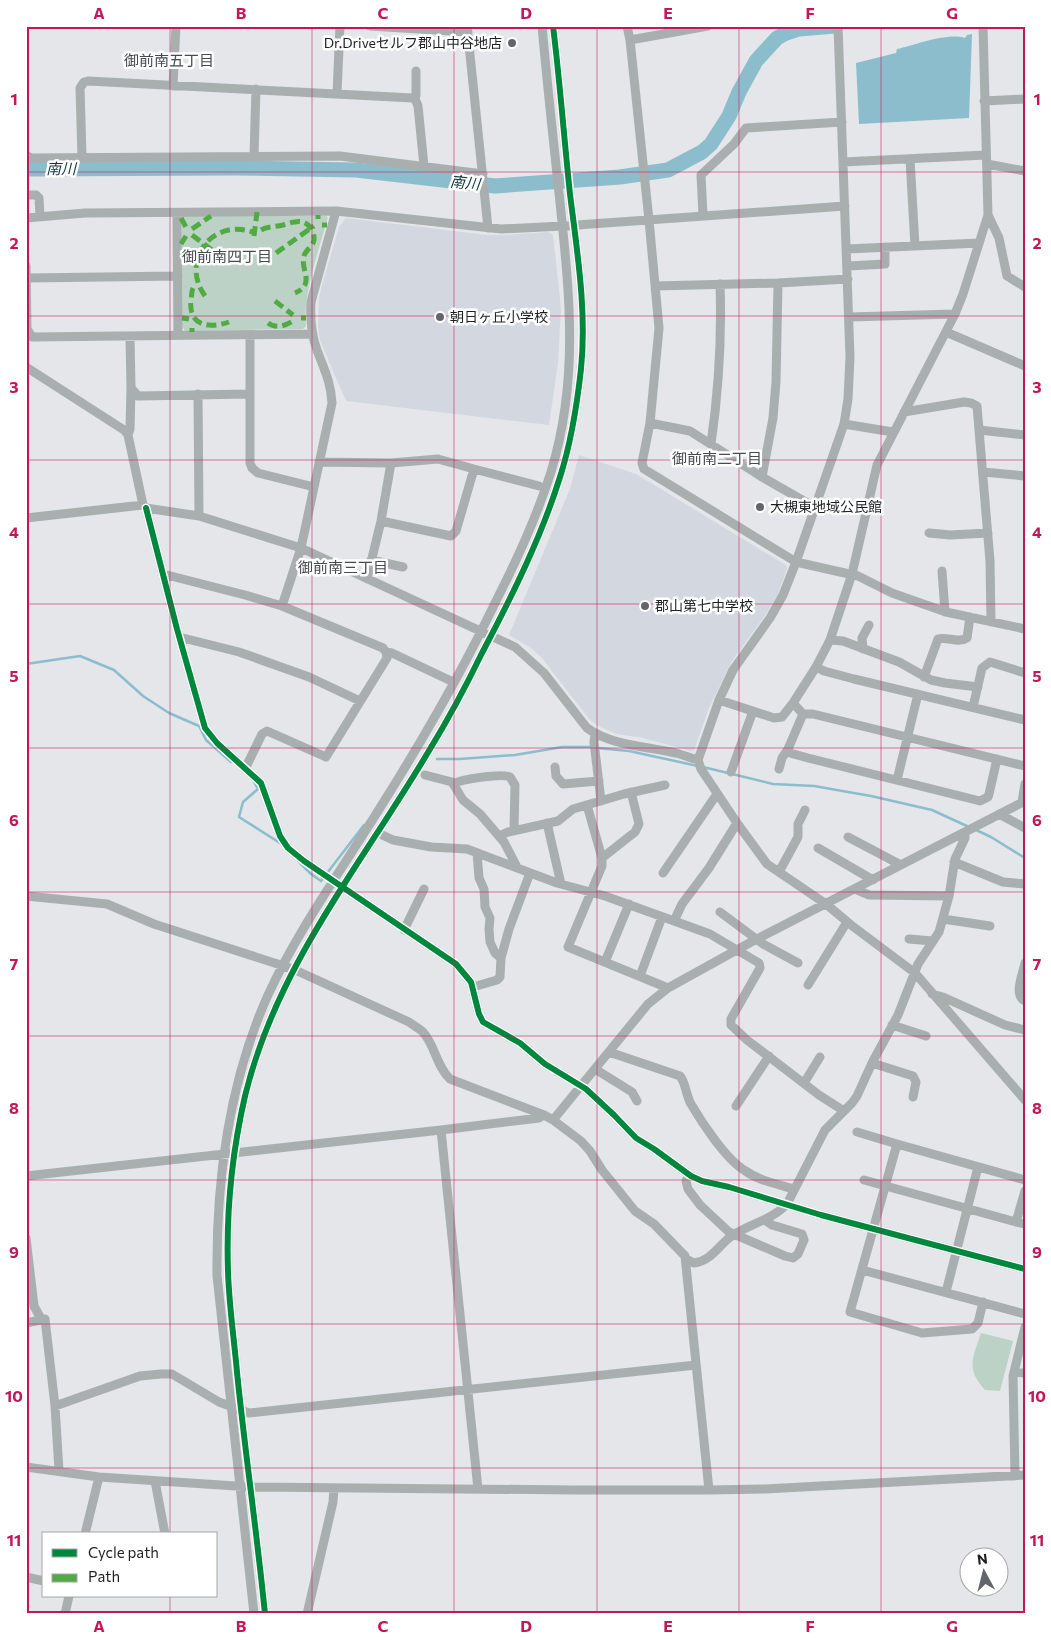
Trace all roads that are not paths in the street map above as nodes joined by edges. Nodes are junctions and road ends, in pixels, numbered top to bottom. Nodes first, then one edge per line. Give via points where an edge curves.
1 (176, 26) edge
2 (340, 26) edge
3 (370, 26) edge
4 (542, 26) edge
5 (553, 26) edge
6 (627, 26) edge
7 (708, 26) edge
8 (838, 26) edge
9 (983, 26) edge
10 (386, 27) edge
11 (467, 29) edge
12 (630, 40) junction
13 (416, 71) dead end
14 (173, 86) junction
15 (256, 89) junction
16 (336, 93) junction
17 (415, 98) junction
18 (1025, 99) edge
19 (984, 101) junction
20 (842, 122) junction
21 (26, 155) edge
22 (254, 156) junction
23 (82, 157) junction
24 (910, 159) junction
25 (986, 160) junction
26 (843, 162) junction
27 (424, 166) junction
28 (1025, 171) edge
29 (483, 174) junction
30 (26, 195) edge
31 (845, 206) junction
32 (336, 212) junction
33 (177, 213) junction
34 (703, 215) junction
35 (988, 215) junction
36 (40, 217) junction
37 (26, 218) edge
38 (650, 220) junction
39 (574, 225) junction
40 (563, 226) junction
41 (488, 228) junction
42 (980, 243) junction
43 (914, 246) junction
44 (885, 247) junction
45 (847, 249) junction
46 (26, 266) edge
47 (848, 266) junction
48 (178, 276) junction
49 (27, 278) edge
50 (848, 280) junction
51 (778, 283) junction
52 (720, 284) junction
53 (656, 286) junction
54 (1025, 287) edge
55 (955, 314) junction
56 (849, 317) junction
57 (946, 332) junction
58 (313, 334) junction
59 (178, 335) junction
60 (250, 335) junction
61 (130, 336) junction
62 (1025, 366) edge
63 (26, 367) edge
64 (131, 388) junction
65 (198, 394) junction
66 (250, 394) junction
67 (904, 412) junction
68 (650, 423) junction
69 (844, 424) junction
70 (979, 430) junction
71 (893, 432) junction
72 (128, 435) junction
73 (1025, 435) edge
74 (711, 444) junction
75 (319, 462) junction
76 (391, 463) junction
77 (474, 469) junction
78 (983, 472) junction
79 (1025, 476) edge
80 (762, 477) junction
81 (539, 486) dead end
82 (314, 487) junction
83 (145, 506) junction
84 (816, 508) junction
85 (199, 516) junction
86 (26, 518) edge
87 (381, 520) junction
88 (928, 533) dead end
89 (988, 533) junction
90 (301, 548) junction
91 (371, 560) junction
92 (796, 562) junction
93 (404, 567) dead end
94 (942, 571) dead end
95 (163, 574) junction
96 (852, 574) junction
97 (367, 578) junction
98 (282, 606) junction
99 (945, 612) junction
100 (970, 618) junction
101 (991, 622) junction
102 (869, 625) dead end
103 (1025, 628) edge
104 (481, 632) junction
105 (491, 636) junction
106 (179, 637) junction
107 (830, 640) junction
108 (863, 649) junction
109 (386, 652) junction
110 (816, 667) junction
111 (1025, 673) edge
112 (924, 677) junction
113 (449, 680) dead end
114 (978, 687) junction
115 (918, 694) junction
116 (719, 700) junction
117 (360, 701) junction
118 (793, 703) junction
119 (973, 707) junction
120 (753, 711) junction
121 (803, 714) junction
122 (1025, 720) edge
123 (595, 734) junction
124 (907, 737) junction
125 (788, 749) junction
126 (698, 760) junction
127 (997, 760) junction
128 (1025, 766) edge
129 (246, 767) junction
130 (555, 767) dead end
131 (779, 769) dead end
132 (731, 772) dead end
133 (424, 775) dead end
134 (897, 780) junction
135 (598, 781) junction
136 (453, 784) junction
137 (1025, 784) edge
138 (665, 785) dead end
139 (631, 792) junction
140 (718, 794) junction
141 (601, 801) junction
142 (1024, 802) edge
143 (587, 805) junction
144 (805, 810) dead end
145 (999, 814) junction
146 (547, 823) junction
147 (737, 823) junction
148 (1025, 828) edge
149 (514, 830) junction
150 (965, 832) junction
151 (378, 833) junction
152 (499, 836) junction
153 (848, 837) dead end
154 (818, 848) dead end
155 (477, 853) junction
156 (602, 858) junction
157 (954, 862) junction
158 (901, 865) junction
159 (518, 868) junction
160 (530, 872) junction
161 (779, 872) junction
162 (663, 873) dead end
163 (334, 880) junction
164 (873, 880) junction
165 (561, 884) junction
166 (1025, 884) edge
167 (343, 886) junction
168 (424, 889) dead end
169 (855, 889) junction
170 (591, 892) junction
171 (26, 896) edge
172 (949, 896) junction
173 (629, 904) junction
174 (826, 904) junction
175 (720, 912) dead end
176 (662, 917) junction
177 (943, 919) junction
178 (674, 921) junction
179 (847, 922) junction
180 (990, 926) dead end
181 (404, 930) junction
182 (909, 939) dead end
183 (756, 940) junction
184 (933, 941) junction
185 (736, 950) junction
186 (501, 958) junction
187 (604, 962) junction
188 (798, 963) dead end
189 (1025, 963) edge
190 (283, 967) junction
191 (293, 970) junction
192 (915, 973) junction
193 (640, 976) junction
194 (808, 984) dead end
195 (473, 987) junction
196 (668, 988) junction
197 (932, 994) junction
198 (1025, 1001) edge
199 (892, 1025) junction
200 (1025, 1030) edge
201 (926, 1036) dead end
202 (609, 1052) junction
203 (769, 1056) junction
204 (820, 1057) dead end
205 (872, 1063) junction
206 (595, 1070) junction
207 (804, 1084) junction
208 (582, 1085) junction
209 (913, 1097) dead end
210 (1025, 1100) edge
211 (637, 1101) dead end
212 (736, 1106) dead end
213 (844, 1111) junction
214 (549, 1117) junction
215 (441, 1130) junction
216 (857, 1132) dead end
217 (897, 1144) junction
218 (234, 1152) junction
219 (222, 1154) junction
220 (978, 1167) junction
221 (26, 1176) edge
222 (689, 1176) junction
223 (864, 1180) dead end
224 (1025, 1180) edge
225 (885, 1185) junction
226 (794, 1189) junction
227 (1025, 1191) edge
228 (787, 1204) junction
229 (967, 1208) junction
230 (765, 1220) junction
231 (1020, 1223) edge
232 (873, 1228) junction
233 (734, 1235) junction
234 (26, 1238) edge
235 (956, 1250) junction
236 (686, 1259) junction
237 (1025, 1269) edge
238 (862, 1270) junction
239 (946, 1292) junction
240 (983, 1302) junction
241 (1025, 1314) edge
242 (41, 1319) junction
243 (26, 1323) edge
244 (1025, 1326) edge
245 (696, 1365) junction
246 (1014, 1372) junction
247 (1025, 1373) edge
248 (468, 1388) junction
249 (230, 1405) junction
250 (55, 1406) junction
251 (241, 1410) junction
252 (26, 1467) edge
253 (59, 1471) junction
254 (1020, 1475) edge
255 (99, 1477) junction
256 (155, 1481) junction
257 (240, 1486) junction
258 (251, 1487) junction
259 (334, 1488) junction
260 (478, 1489) junction
261 (709, 1490) junction
262 (85, 1532) edge
263 (165, 1532) edge
264 (26, 1577) edge
265 (42, 1581) edge
266 (69, 1598) edge
267 (65, 1614) edge
268 (254, 1614) edge
269 (265, 1614) edge
270 (307, 1614) edge

1 - 14 street
2 - 16 street
3 - 10 street
4 - 40 street
5 - 39 street
6 - 12 street
7 - 12 street
8 - 20 street
9 - 19 street
10 - 11 street
11 - 29 street
12 - 38 street
13 - 17 street
14 - 15 street
14 - 23 street via 84,82 80,88
15 - 16 street
15 - 22 street
16 - 17 street
17 - 27 street
18 - 19 street
19 - 25 street
20 - 26 street
20 - 34 street via 746,128 701,175
21 - 23 street via 31,158
22 - 23 street
22 - 27 street via 340,156
24 - 25 street
24 - 26 street
24 - 43 street
25 - 28 street
25 - 35 street
26 - 31 street
27 - 29 street
29 - 41 street
30 - 36 street via 39,198
31 - 34 street
31 - 45 street
32 - 33 street
32 - 41 street
32 - 58 street via 311,302
33 - 36 street via 85,213
33 - 48 street
34 - 38 street
35 - 42 street
35 - 54 street via 999,238 1007,276
36 - 37 street
38 - 39 street
38 - 53 street
39 - 40 street
39 - 105 street via 582,329 581,367 572,430 561,475 534,547
40 - 41 street
40 - 104 street via 571,329 570,366 561,428 550,472 524,543
42 - 43 street
42 - 55 street
43 - 44 street
44 - 45 street
44 - 47 street via 885,264
45 - 47 street
46 - 49 street
47 - 50 street
48 - 49 street
48 - 59 street
49 - 61 street via 27,329 31,336
50 - 51 street
50 - 56 street
51 - 52 street
51 - 80 street via 776,382
52 - 53 street
52 - 74 street via 722,333
53 - 68 street via 659,328
55 - 56 street
55 - 57 street
56 - 69 street via 850,376
57 - 62 street
57 - 67 street
58 - 60 street
58 - 75 street via 332,397
59 - 60 street
59 - 61 street
60 - 66 street
61 - 64 street
63 - 72 street
64 - 65 street via 138,396
64 - 72 street
65 - 66 street
65 - 85 street
66 - 82 street via 252,468 258,473
67 - 70 street via 972,403 977,406
67 - 71 street
68 - 74 street via 686,430
68 - 92 street via 642,464 645,471
69 - 71 street
69 - 84 street
70 - 73 street
70 - 78 street
71 - 96 street via 878,465
72 - 83 street
74 - 80 street
75 - 76 street
75 - 82 street
76 - 77 street via 438,459
76 - 87 street
77 - 81 street
77 - 87 street via 456,531 451,536
78 - 79 street
78 - 89 street
80 - 84 street
82 - 90 street
83 - 85 street
83 - 86 street
83 - 95 street
84 - 92 street
85 - 90 street
87 - 91 street
88 - 89 street
89 - 101 street
90 - 97 street
90 - 98 street
91 - 93 street
91 - 97 street
92 - 96 street
92 - 116 street via 783,595 733,670
94 - 99 street
95 - 98 street
95 - 106 street
96 - 99 street
96 - 107 street
97 - 104 street
98 - 109 street
99 - 100 street
100 - 101 street
100 - 112 street via 966,640 938,639
101 - 103 street
102 - 108 street via 862,638
104 - 105 street
104 - 163 street via 421,743
105 - 123 street via 531,660
105 - 151 street via 431,749
106 - 117 street via 239,652 309,677
106 - 129 street via 207,733
107 - 108 street via 844,641
107 - 110 street
108 - 112 street via 904,665
109 - 113 street
109 - 117 street via 387,658
110 - 115 street
110 - 118 street
111 - 114 street via 988,662 982,668
112 - 114 street
114 - 119 street
115 - 119 street
115 - 124 street
116 - 120 street
116 - 126 street
117 - 129 street via 326,757 267,731 262,734
118 - 120 street via 779,718
118 - 121 street
119 - 122 street
120 - 132 street
121 - 124 street
121 - 125 street
123 - 126 street
123 - 135 street
124 - 127 street
124 - 134 street
125 - 131 street
125 - 134 street via 799,756
126 - 140 street
127 - 128 street
127 - 134 street via 990,794 980,801
129 - 163 street via 261,783 284,843 304,861
130 - 135 street via 556,776 563,784
133 - 136 street
135 - 141 street
136 - 149 street via 508,775 515,785
136 - 152 street via 463,800
137 - 142 street
138 - 139 street
139 - 141 street
139 - 156 street via 639,824 637,830
140 - 147 street
140 - 162 street
141 - 143 street
142 - 145 street
143 - 146 street via 572,809 559,820
143 - 156 street
144 - 161 street via 798,824 798,837
145 - 148 street
145 - 150 street
146 - 149 street
146 - 165 street
147 - 161 street via 763,860
147 - 178 street
149 - 152 street
150 - 157 street
150 - 158 street
151 - 155 street via 393,840
151 - 167 street
152 - 159 street
153 - 158 street
154 - 164 street
155 - 159 street
155 - 186 street via 479,878 490,918 490,942
156 - 170 street
157 - 166 street via 1003,882
157 - 172 street
158 - 164 street
159 - 160 street
160 - 165 street
160 - 186 street
161 - 174 street
163 - 167 street
163 - 190 street via 300,932
164 - 169 street
165 - 170 street
167 - 181 street
167 - 191 street
168 - 181 street
169 - 172 street via 868,894
169 - 174 street
170 - 173 street
170 - 187 street via 568,947
171 - 190 street via 107,904 154,924
172 - 177 street
173 - 176 street
173 - 187 street
174 - 179 street
174 - 183 street
175 - 183 street
176 - 178 street
176 - 193 street
177 - 180 street
177 - 184 street
178 - 185 street via 710,934
179 - 192 street
179 - 194 street
181 - 195 street via 456,964
182 - 184 street
183 - 185 street
183 - 188 street
184 - 192 street
185 - 196 street
185 - 203 street via 760,967 731,1025
186 - 195 street via 498,979
187 - 193 street
189 - 198 street via 1018,993
190 - 191 street
190 - 219 street via 253,1032 235,1092
191 - 214 street via 409,1022 423,1032 442,1072 450,1079
191 - 218 street via 264,1036 246,1095
192 - 197 street
192 - 199 street
193 - 196 street
195 - 208 street via 483,1022
196 - 202 street via 648,1004
197 - 200 street via 1004,1025
197 - 210 street
199 - 201 street
199 - 205 street
202 - 206 street
202 - 226 street via 680,1076 687,1099 734,1162 761,1179
203 - 207 street
203 - 212 street
204 - 207 street
205 - 209 street via 913,1076 916,1082
205 - 213 street via 857,1096
206 - 208 street
206 - 211 street via 632,1092
207 - 213 street
208 - 214 street
208 - 222 street via 636,1138
213 - 226 street via 825,1130
214 - 215 street
214 - 236 street via 590,1151 635,1210 654,1224
215 - 218 street
215 - 248 street
216 - 217 street
217 - 220 street
217 - 225 street
218 - 219 street
218 - 251 street via 227,1229 228,1276
219 - 221 street
219 - 249 street via 216,1229 217,1276
220 - 224 street
220 - 229 street
222 - 228 street
222 - 233 street via 687,1187 700,1205
223 - 225 street
225 - 229 street
225 - 232 street
226 - 228 street
227 - 231 street
228 - 230 street
228 - 232 street
229 - 231 street
229 - 235 street
230 - 233 street
230 - 233 street via 804,1236 798,1254 793,1258 785,1256
232 - 235 street
232 - 238 street
233 - 236 street via 706,1259 694,1263
234 - 242 street via 34,1306
235 - 237 street
235 - 239 street
236 - 245 street
238 - 239 street
238 - 240 street via 850,1312 922,1333 972,1329 978,1323
239 - 240 street
240 - 241 street
242 - 243 street
242 - 250 street via 45,1319
244 - 246 street
245 - 248 street
245 - 261 street
246 - 247 street
246 - 254 street via 1012,1394
248 - 251 street via 248,1413
248 - 260 street
249 - 250 street via 219,1402 172,1374 161,1374 140,1376
249 - 251 street
249 - 257 street
250 - 253 street
251 - 258 street
252 - 253 street
253 - 255 street
254 - 261 street
255 - 256 street
255 - 262 street
256 - 257 street
256 - 263 street
257 - 258 street
257 - 268 street
258 - 259 street
258 - 269 street
259 - 260 street
259 - 270 street
260 - 261 street
264 - 265 street
266 - 267 street

